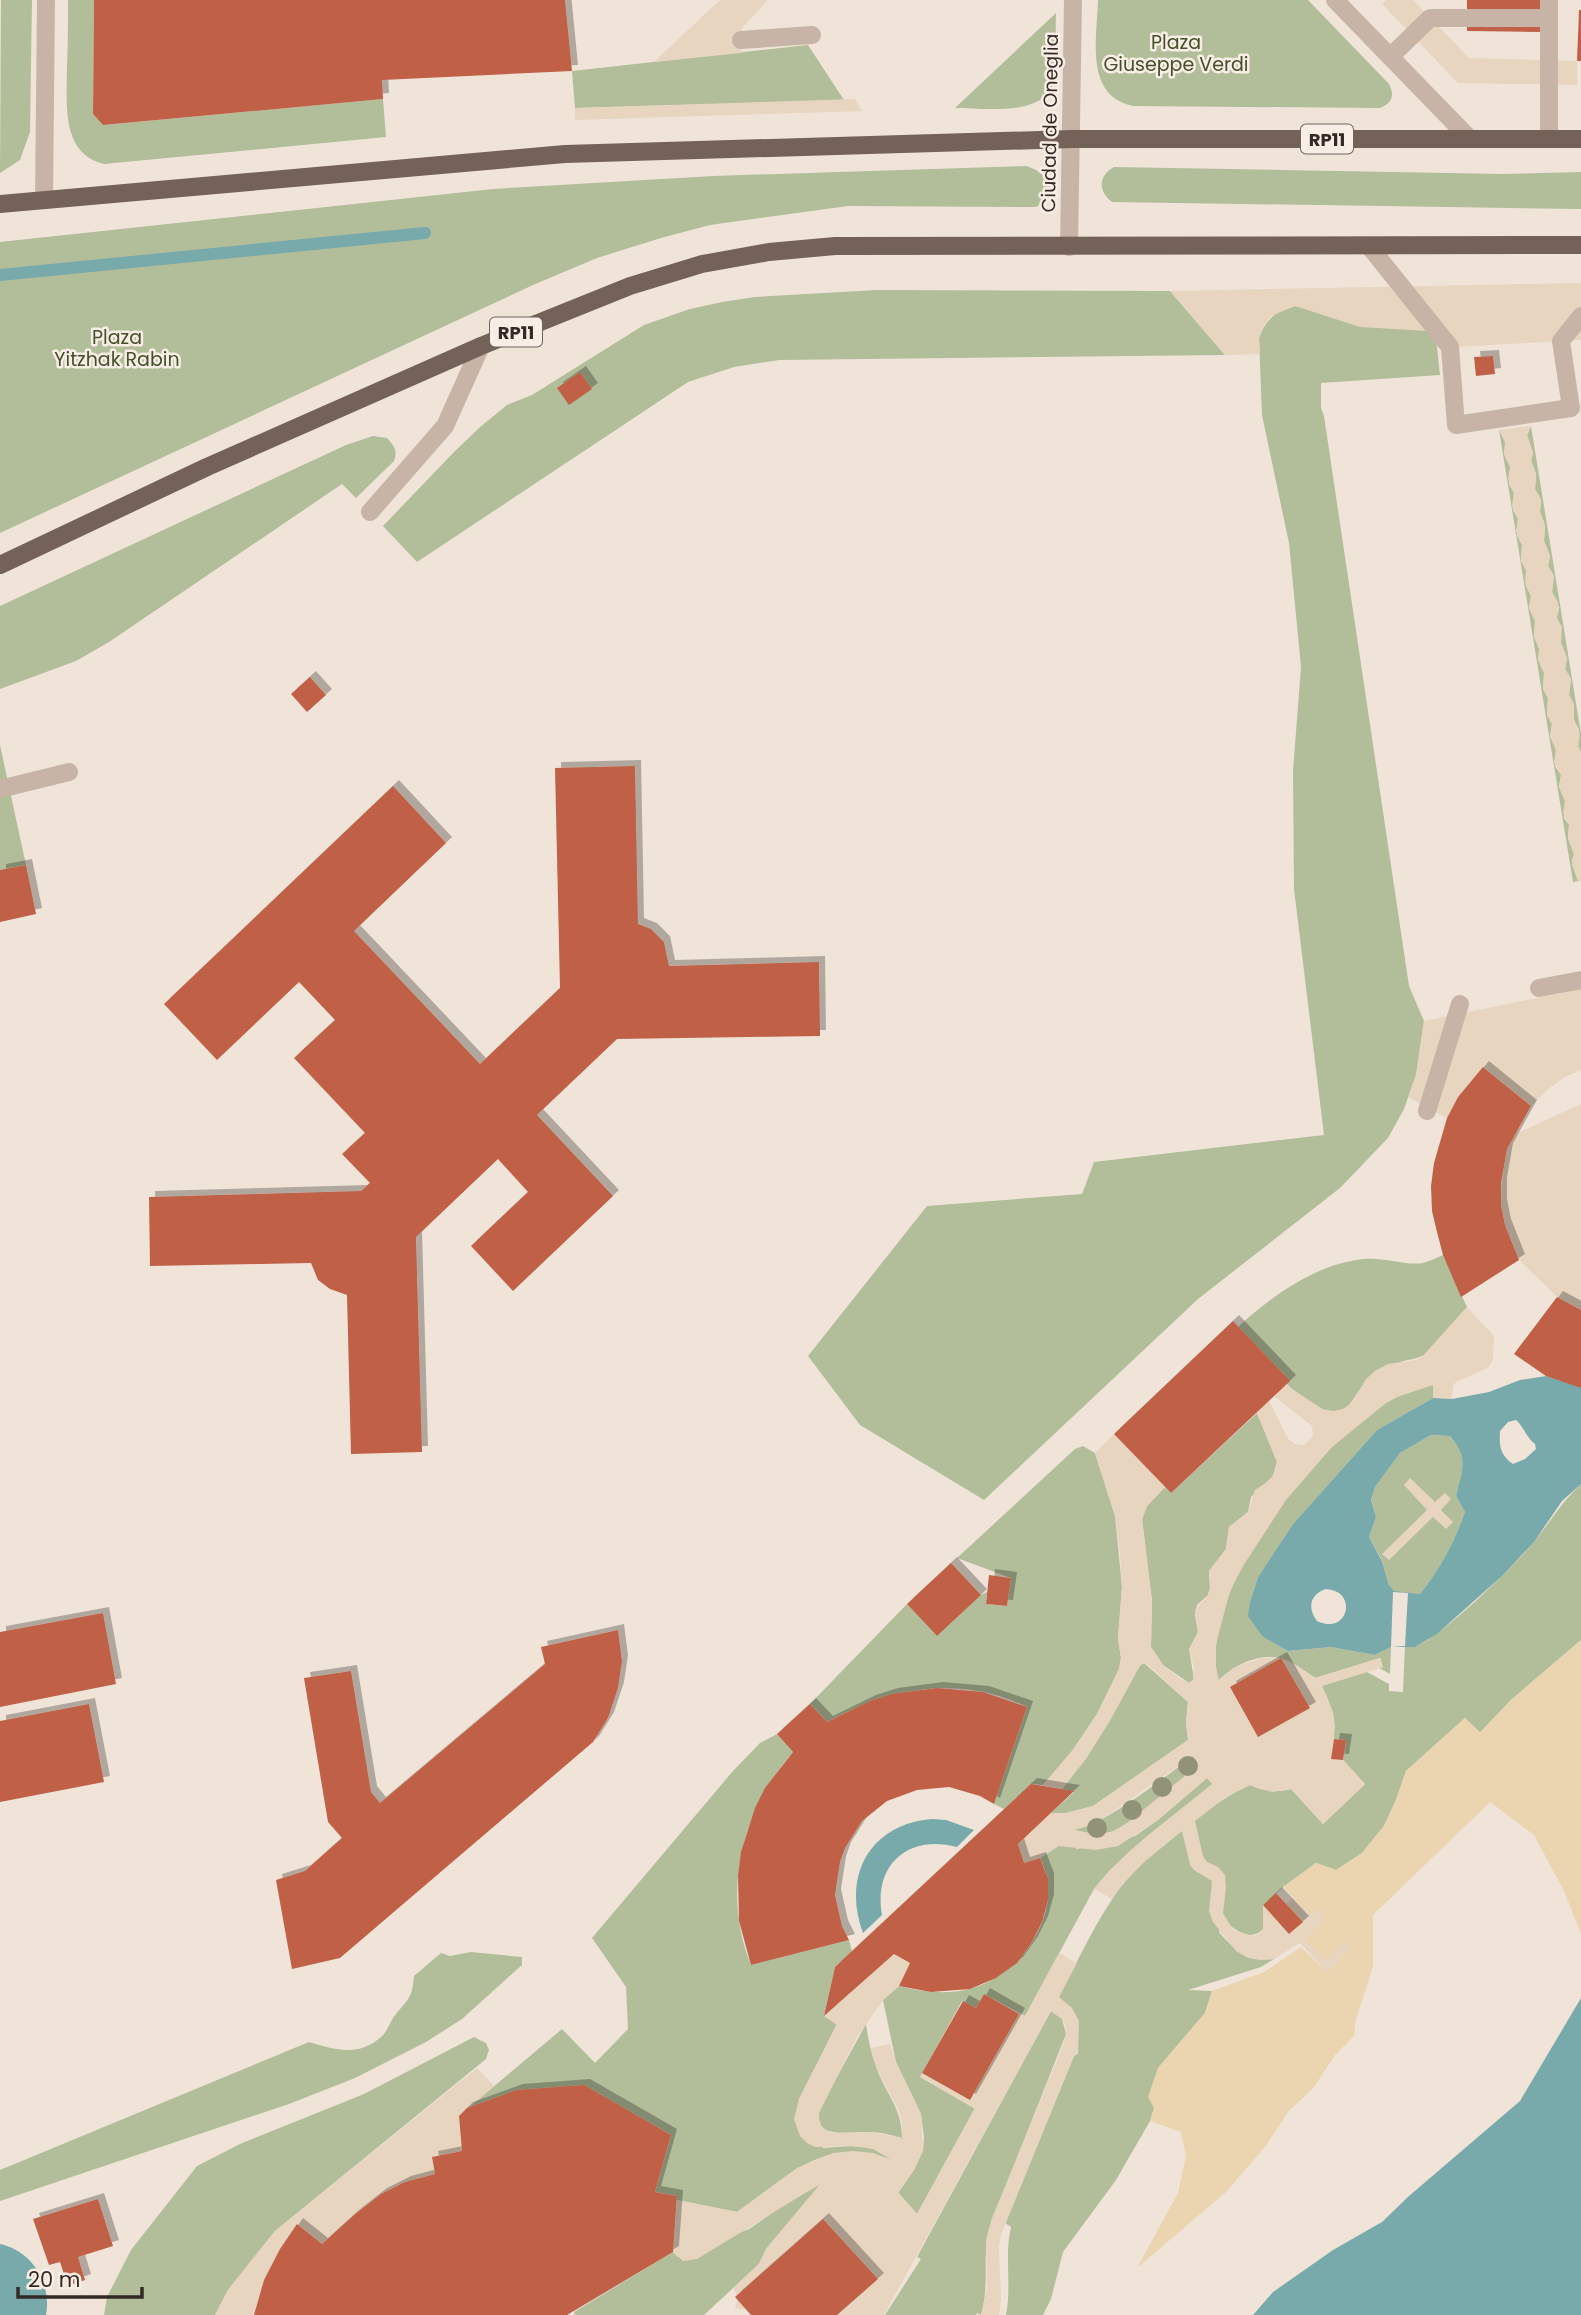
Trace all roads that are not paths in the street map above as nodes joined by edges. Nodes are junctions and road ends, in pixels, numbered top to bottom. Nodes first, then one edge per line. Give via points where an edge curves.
1 (46, 0) edge
2 (1073, 0) edge
3 (1335, 0) edge
4 (1439, 0) edge
5 (1549, 9) edge
6 (1430, 18) junction
7 (812, 35) dead end
8 (741, 40) dead end
9 (1390, 57) junction
10 (1469, 138) junction
11 (1072, 139) junction
12 (1549, 139) junction
13 (1581, 139) edge
14 (44, 200) junction
15 (0, 204) edge
16 (1581, 245) edge
17 (1369, 246) junction
18 (1069, 247) junction
19 (1581, 316) edge
20 (481, 346) junction
21 (370, 512) dead end
22 (0, 565) edge
23 (69, 772) dead end
24 (0, 789) edge
25 (1581, 980) edge
26 (1539, 988) dead end
27 (1460, 1004) dead end
28 (1427, 1111) dead end

1 - 14 street
2 - 11 street, Ciudad de Oneglia
3 - 9 street
4 - 6 street
5 - 6 street
5 - 12 street
6 - 9 street
7 - 8 street
9 - 10 street
10 - 11 main road, RP11
10 - 12 main road, RP11
11 - 14 main road, RP11 via 565,155
11 - 18 street, Ciudad de Oneglia
12 - 13 main road, RP11
14 - 15 main road, RP11
16 - 17 main road, RP11
17 - 18 main road, RP11
17 - 19 street via 1450,347 1456,425 1571,408 1561,341
18 - 20 main road, RP11 via 835,246 769,252 702,264 630,286
20 - 21 street via 445,426
20 - 22 main road, RP11 via 206,467
23 - 24 street
25 - 26 street
27 - 28 street

